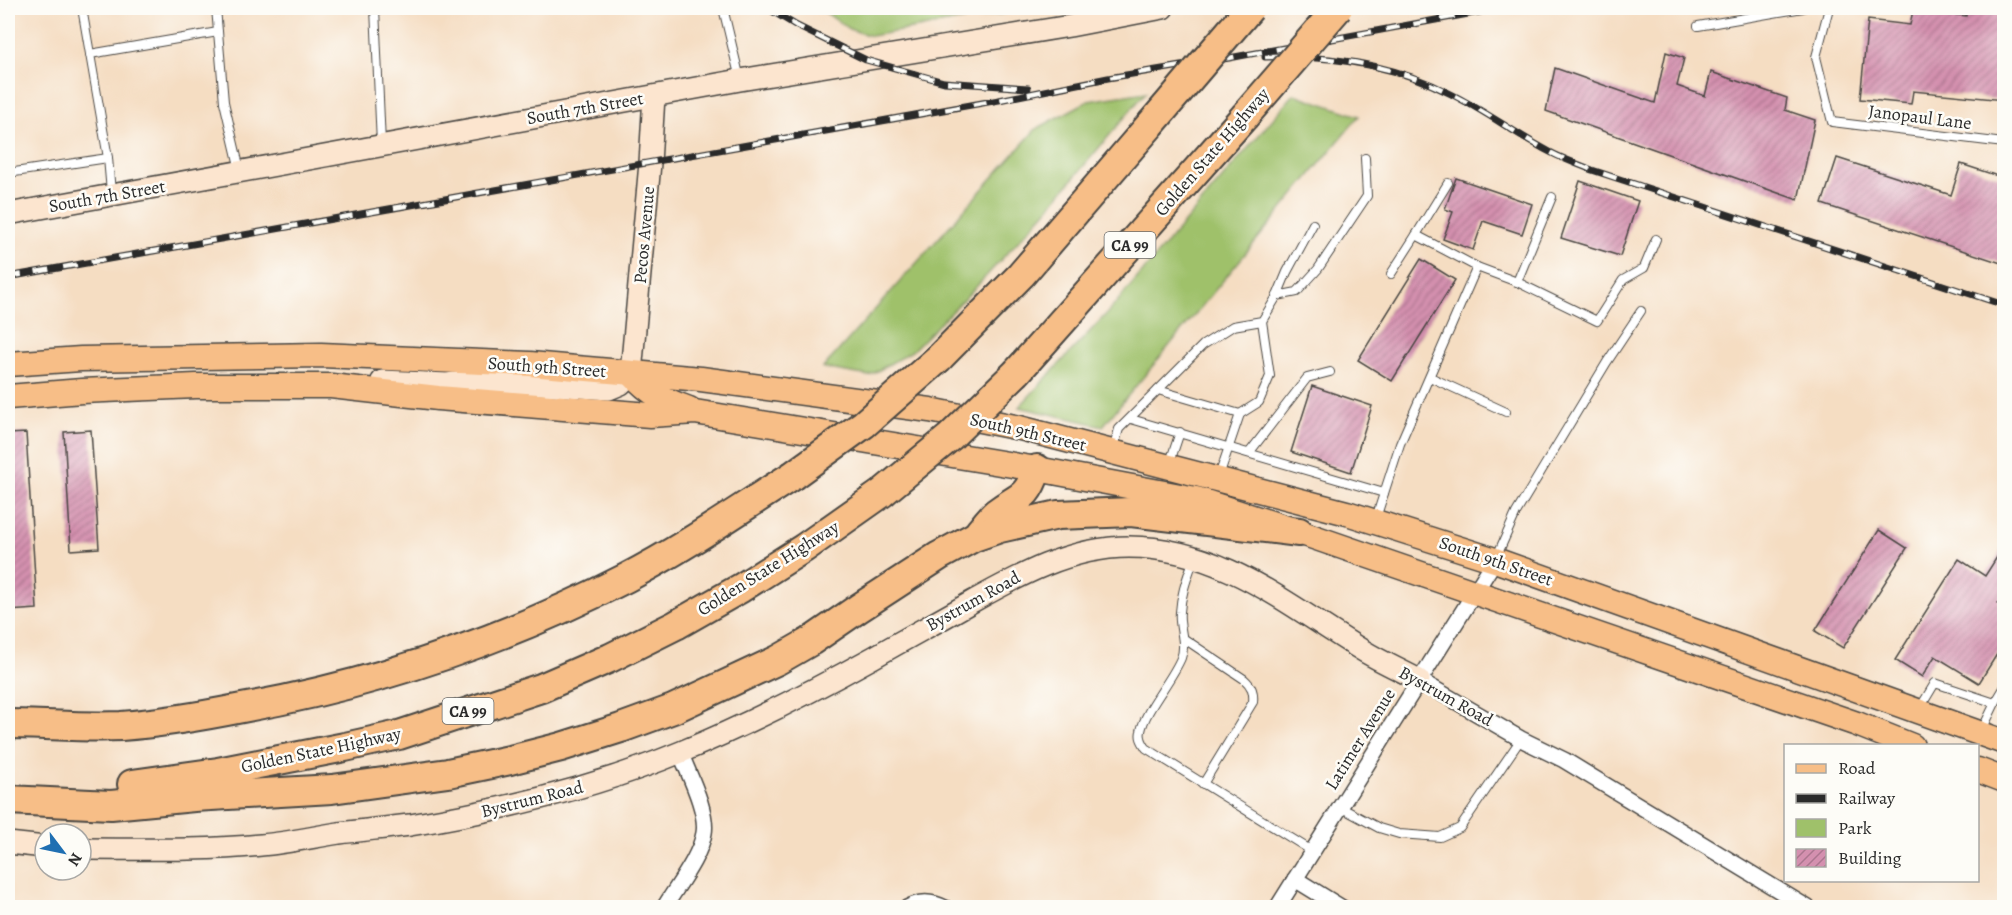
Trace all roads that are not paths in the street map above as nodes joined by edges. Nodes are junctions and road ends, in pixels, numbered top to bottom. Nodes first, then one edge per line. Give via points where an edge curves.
1 (82, 8) edge
2 (216, 8) edge
3 (375, 8) edge
4 (723, 8) edge
5 (1163, 8) edge
6 (1251, 8) edge
7 (1338, 8) edge
8 (1803, 8) edge
9 (1828, 8) edge
10 (1115, 12) edge
11 (1698, 26) dead end
12 (218, 32) junction
13 (90, 54) junction
14 (740, 80) junction
15 (654, 96) junction
16 (2004, 143) edge
17 (381, 146) junction
18 (108, 158) junction
19 (1365, 158) dead end
20 (240, 172) junction
21 (8, 173) edge
22 (1448, 183) dead end
23 (112, 195) junction
24 (1552, 197) dead end
25 (8, 214) edge
26 (1313, 224) dead end
27 (1416, 235) junction
28 (1656, 239) dead end
29 (1477, 267) junction
30 (1391, 274) dead end
31 (1517, 282) junction
32 (1277, 296) junction
33 (1641, 311) dead end
34 (1262, 321) junction
35 (81, 359) junction
36 (8, 364) edge
37 (1330, 372) dead end
38 (631, 373) junction
39 (1430, 377) junction
40 (331, 386) junction
41 (1158, 390) junction
42 (82, 391) junction
43 (8, 397) edge
44 (695, 412) junction
45 (1506, 412) dead end
46 (1240, 414) junction
47 (1131, 419) junction
48 (1020, 428) junction
49 (1180, 432) junction
50 (1229, 447) junction
51 (1113, 453) junction
52 (1249, 453) junction
53 (1168, 468) junction
54 (1037, 469) junction
55 (1218, 480) junction
56 (1384, 493) junction
57 (1375, 522) junction
58 (1299, 532) junction
59 (974, 537) junction
60 (1195, 557) junction
61 (1495, 560) junction
62 (1474, 592) junction
63 (1183, 638) junction
64 (1419, 680) junction
65 (2004, 688) edge
66 (1995, 703) junction
67 (1918, 712) junction
68 (8, 724) edge
69 (1980, 734) junction
70 (1521, 739) junction
71 (2004, 742) edge
72 (1907, 744) edge
73 (680, 752) junction
74 (1979, 771) edge
75 (2004, 780) edge
76 (1203, 784) junction
77 (8, 790) edge
78 (8, 800) edge
79 (1340, 807) junction
80 (8, 843) edge
81 (33, 846) edge
82 (93, 849) edge
83 (1312, 851) junction
84 (1295, 879) junction
85 (913, 905) edge
86 (664, 908) edge
87 (945, 908) edge
88 (1276, 908) edge
89 (1342, 908) edge
90 (1808, 908) edge

1 - 13 lane
2 - 12 lane
3 - 17 lane
4 - 14 lane
5 - 10 street, South 7th Street
6 - 68 highway, bridge via 1021,275 939,358 864,424 690,542 562,609 427,662 357,683 286,700 119,726
7 - 77 highway, Golden State Highway / CA 99, bridge via 1017,372 950,437 882,493 804,548 704,609 610,658 541,688 399,735 159,781
8 - 11 lane
9 - 16 lane, Janopaul Lane via 1816,57 1832,122
10 - 14 street, South 7th Street via 1070,26
12 - 13 lane
12 - 20 lane via 224,102
13 - 18 lane
14 - 15 street, South 7th Street
15 - 17 street, South 7th Street
15 - 38 street, Pecos Avenue
17 - 20 street, South 7th Street
18 - 21 lane
18 - 23 lane
19 - 32 lane via 1367,196 1318,269 1297,292
20 - 23 street, South 7th Street
22 - 27 lane
23 - 25 street, South 7th Street
24 - 31 lane
26 - 32 lane
27 - 29 lane
27 - 30 lane
28 - 31 lane via 1644,267 1623,280 1597,321
29 - 31 lane
29 - 39 lane
32 - 34 lane
33 - 61 lane via 1516,513
34 - 41 lane via 1233,326 1203,345
34 - 46 lane via 1270,376 1259,402
35 - 36 main road, South 9th Street
35 - 38 main road, South 9th Street via 321,356 530,364
35 - 42 main road
37 - 52 lane via 1307,378
38 - 40 street via 621,384 609,389 480,381 371,381
38 - 44 main road via 661,399
38 - 48 main road, South 9th Street via 930,410
39 - 45 lane
39 - 56 lane via 1400,444
40 - 42 main road, South 9th Street
40 - 44 main road, South 9th Street via 438,399 650,415
41 - 46 lane
41 - 47 lane
42 - 43 main road, South 9th Street
44 - 54 main road, South 9th Street
46 - 50 lane
47 - 49 lane
47 - 51 lane via 1119,429
48 - 51 main road, South 9th Street
48 - 54 main road via 1031,439
49 - 50 lane
49 - 53 lane
50 - 52 lane
50 - 55 lane
51 - 53 main road, South 9th Street
52 - 56 lane
53 - 55 main road, South 9th Street
54 - 58 main road, South 9th Street via 1196,499
54 - 59 highway via 1022,498 995,514
55 - 57 main road, South 9th Street
56 - 57 lane
57 - 61 main road, South 9th Street
58 - 59 highway via 1150,514 1095,512 1058,515
58 - 62 main road, South 9th Street
59 - 78 highway via 778,660 673,709 561,747 448,773 332,789 111,805
60 - 63 lane via 1179,614
60 - 64 street, Bystrum Road via 1260,586
60 - 73 street, Bystrum Road via 1128,547 1094,550 1024,573 812,691
61 - 62 street, Latimer Avenue
61 - 67 main road, South 9th Street
62 - 64 street, Latimer Avenue
62 - 72 main road, South 9th Street
63 - 76 lane via 1182,655 1140,732 1146,748
63 - 76 lane via 1244,679 1254,693 1253,702
64 - 70 street, Bystrum Road
64 - 79 street, Latimer Avenue
65 - 66 lane
66 - 67 lane via 1935,683
66 - 69 lane
67 - 69 main road, South 9th Street
69 - 71 main road, South 9th Street
70 - 79 lane via 1460,828 1440,837 1400,834
70 - 90 street, Bystrum Road via 1564,760
73 - 82 street, Bystrum Road via 627,773 533,801 408,825 261,845
73 - 86 street via 700,805 705,831 700,847
74 - 75 main road
76 - 83 lane
79 - 83 street, Latimer Avenue
80 - 81 street
83 - 84 street, Latimer Avenue
84 - 88 street, Latimer Avenue
84 - 89 street
85 - 87 street via 931,902

